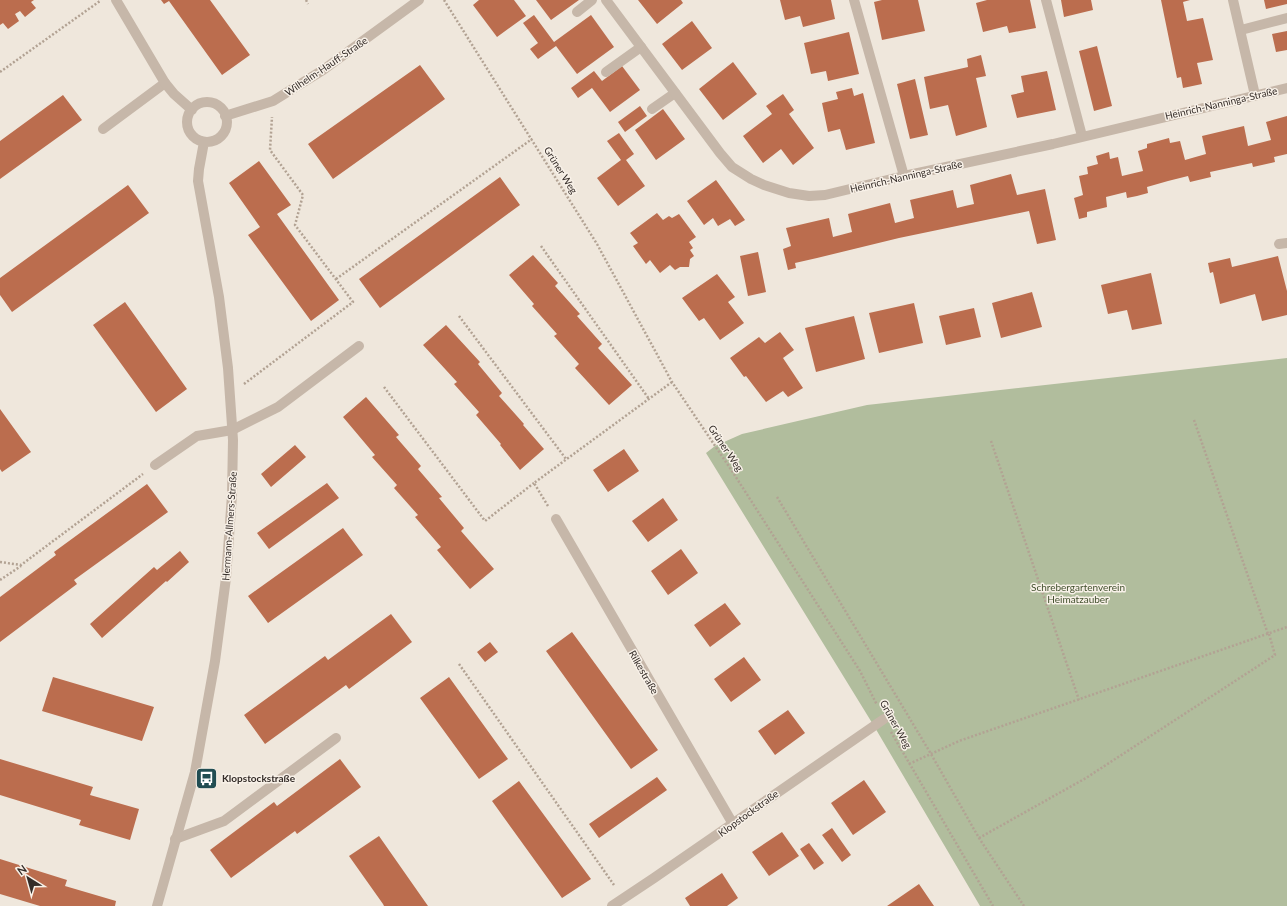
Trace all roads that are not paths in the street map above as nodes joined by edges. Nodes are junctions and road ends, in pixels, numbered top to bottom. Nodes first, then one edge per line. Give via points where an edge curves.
1 (116, 0) edge
2 (419, 0) edge
3 (592, 0) edge
4 (606, 0) edge
5 (854, 0) edge
6 (1046, 0) edge
7 (1233, 0) edge
8 (577, 12) dead end
9 (1287, 18) edge
10 (1240, 30) junction
11 (641, 47) junction
12 (606, 72) dead end
13 (165, 83) junction
14 (1287, 88) edge
15 (675, 93) junction
16 (1255, 95) junction
17 (652, 109) dead end
18 (192, 110) junction
19 (226, 116) junction
20 (103, 129) dead end
21 (1082, 136) junction
22 (204, 142) junction
23 (904, 176) junction
24 (358, 346) dead end
25 (232, 430) junction
26 (155, 465) road end
27 (556, 519) road end
28 (884, 719) road end
29 (336, 738) dead end
30 (733, 824) junction
31 (176, 839) junction
32 (157, 906) edge
33 (612, 906) edge

1 - 13 street
2 - 19 street, Wilhelm-Hauff-Straße via 323,70 273,102
3 - 8 street
4 - 11 street, Heinrich-Nanninga-Straße
5 - 23 street
6 - 21 street
7 - 10 street
9 - 10 street
10 - 16 street
11 - 12 street
11 - 15 street, Heinrich-Nanninga-Straße
13 - 18 street
13 - 20 street
14 - 16 street, Heinrich-Nanninga-Straße
15 - 17 street
15 - 23 street, Heinrich-Nanninga-Straße via 732,167 764,185 789,193 824,195
16 - 21 street, Heinrich-Nanninga-Straße
18 - 19 street via 196,106 208,103 219,107
18 - 22 street via 187,121 190,132
19 - 22 street via 222,135 217,140
21 - 23 street, Heinrich-Nanninga-Straße
22 - 25 street, Hermann-Allmers-Straße via 198,181 219,297 228,368
24 - 25 street via 278,407
25 - 26 street via 197,436
25 - 31 street, Hermann-Allmers-Straße via 232,495 226,578 215,661 195,772
27 - 30 street, Rilkestraße
28 - 30 street, Klopstockstraße
29 - 31 street via 224,821
30 - 33 street, Klopstockstraße
31 - 32 street, Hermann-Allmers-Straße

